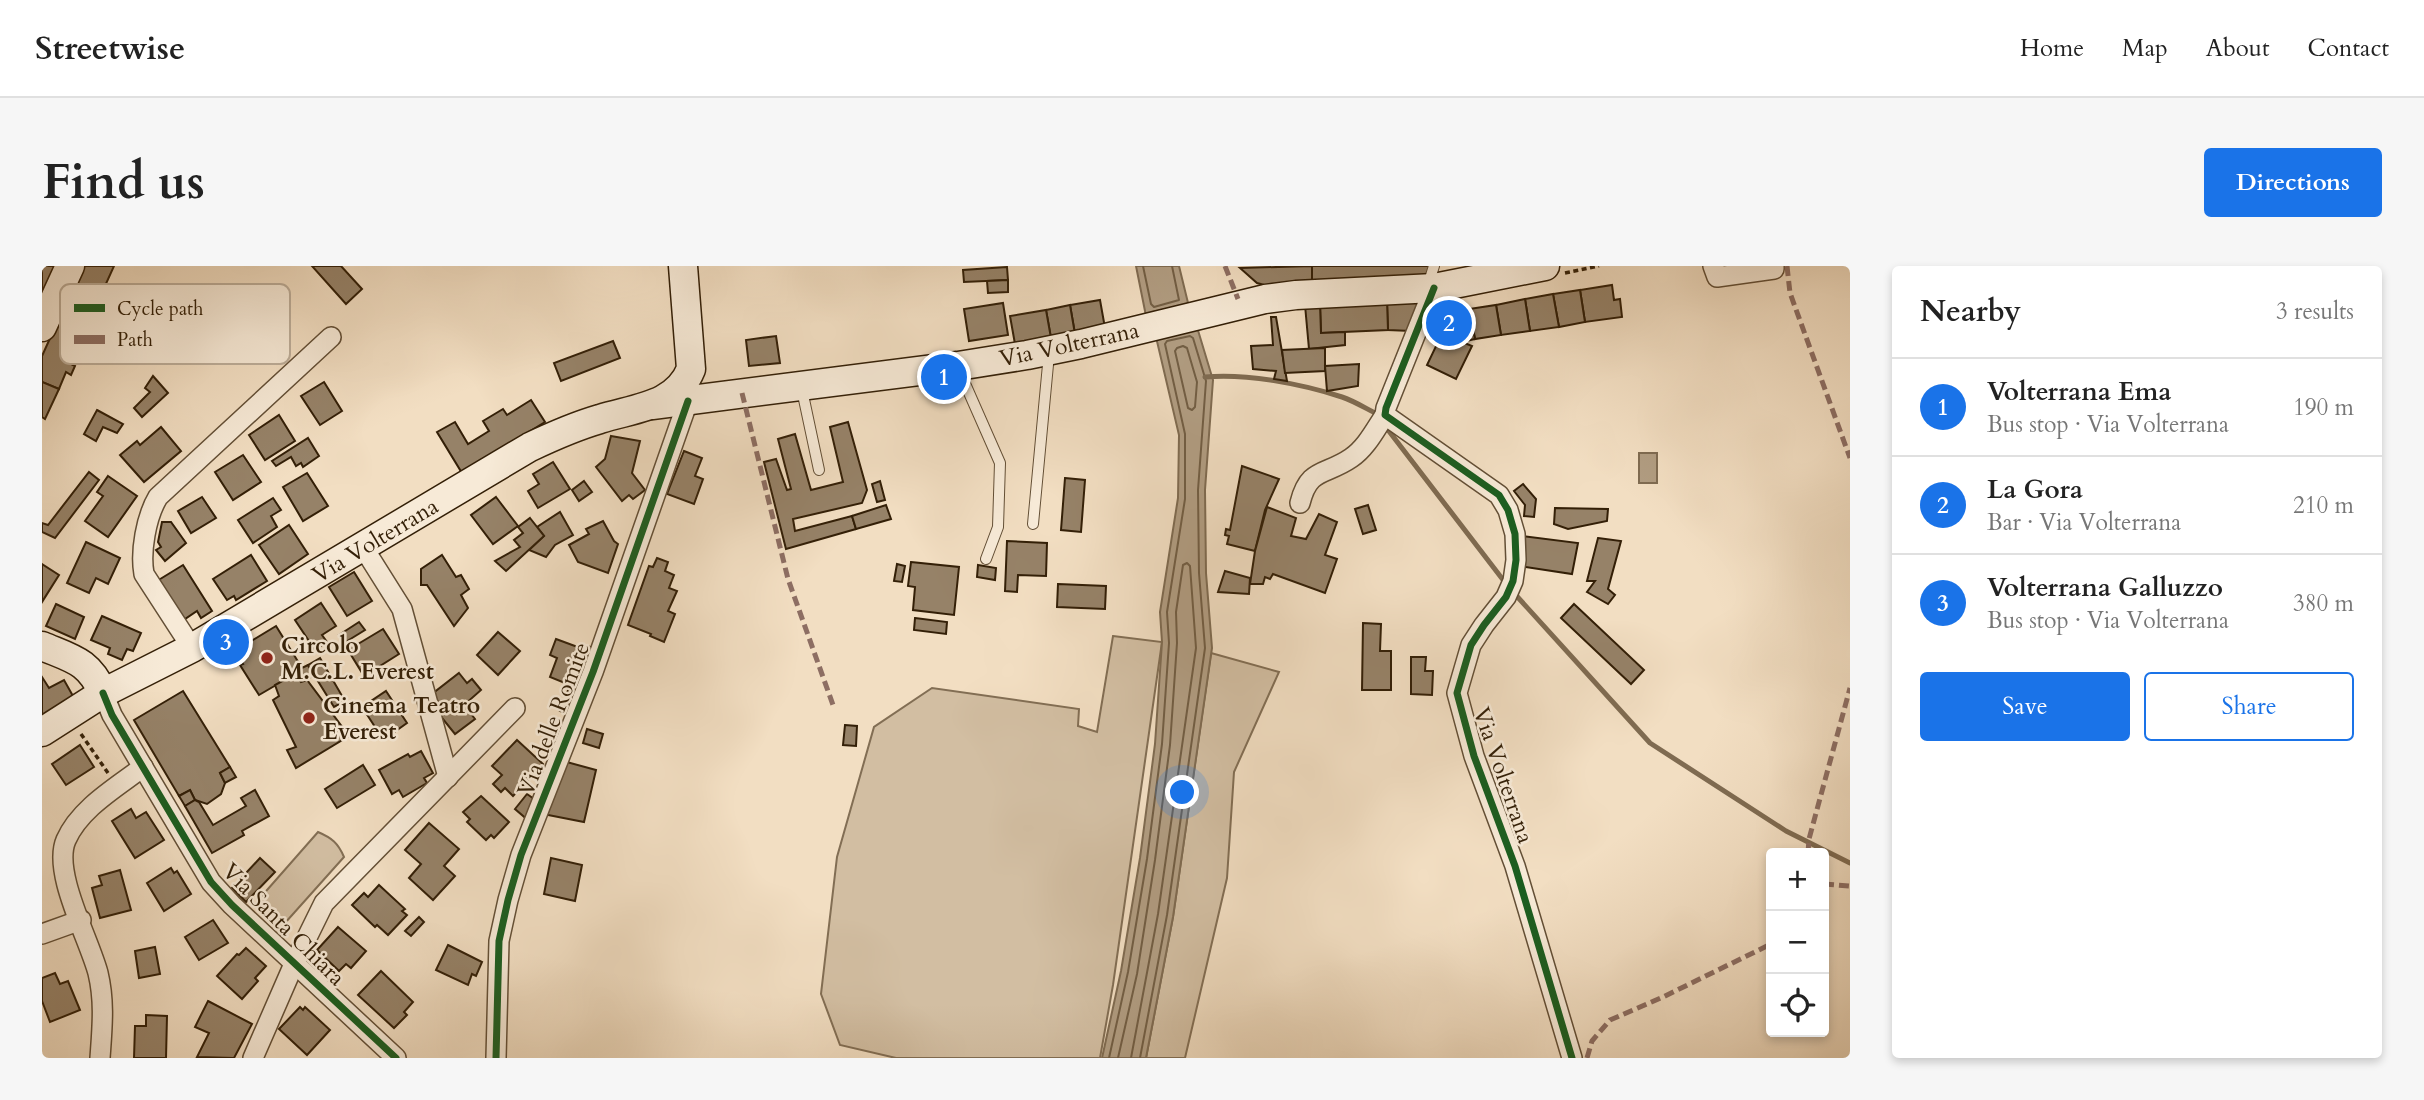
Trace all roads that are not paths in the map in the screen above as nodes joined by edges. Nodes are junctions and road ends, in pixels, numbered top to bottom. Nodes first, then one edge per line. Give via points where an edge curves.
1 (70, 266) edge
2 (683, 266) edge
3 (1545, 266) edge
4 (1713, 266) edge
5 (1774, 266) edge
6 (1431, 281) edge
7 (62, 284) edge
8 (60, 288) edge
9 (42, 327) edge
10 (331, 337) dead end
11 (1049, 350) junction
12 (958, 366) junction
13 (801, 386) junction
14 (702, 388) junction
15 (1385, 415) junction
16 (819, 470) dead end
17 (1300, 503) dead end
18 (1033, 524) dead end
19 (363, 547) junction
20 (986, 559) dead end
21 (42, 646) edge
22 (192, 648) junction
23 (103, 693) junction
24 (515, 708) dead end
25 (42, 732) edge
26 (144, 767) junction
27 (448, 777) junction
28 (81, 920) junction
29 (42, 934) edge
30 (294, 964) junction
31 (100, 1058) edge
32 (253, 1058) edge
33 (396, 1058) edge
34 (496, 1058) edge
35 (1572, 1058) edge

1 - 7 main road
2 - 14 main road
3 - 6 main road, Via Volterrana
4 - 5 street via 1717,277
6 - 11 main road, Via Volterrana via 1296,295
6 - 15 street
8 - 9 main road
10 - 22 street via 158,497 152,508 144,574
11 - 12 main road, Via Volterrana
11 - 18 lane
12 - 13 main road, Via Volterrana
12 - 20 lane via 1000,463 998,527
13 - 14 main road, Via Volterrana
13 - 16 lane
14 - 19 main road, Via Volterrana via 686,381 652,405 539,443
14 - 34 street, Via delle Romite via 521,855 499,941
15 - 17 street via 1351,458 1313,477
15 - 35 street, Via Volterrana via 1499,495 1515,534 1513,581 1471,645 1457,692
19 - 22 main road, Via Volterrana
19 - 27 street via 402,609
21 - 23 main road via 90,670
22 - 23 main road, Via Volterrana
23 - 25 main road, Via Volterrana
23 - 26 street, Via Santa Chiara
24 - 27 street
26 - 28 street via 96,803 66,841 64,872
26 - 30 street, Via Santa Chiara via 211,882
27 - 30 street via 324,903
28 - 29 street
28 - 31 street via 104,1012
30 - 32 street
30 - 33 street, Via Santa Chiara

